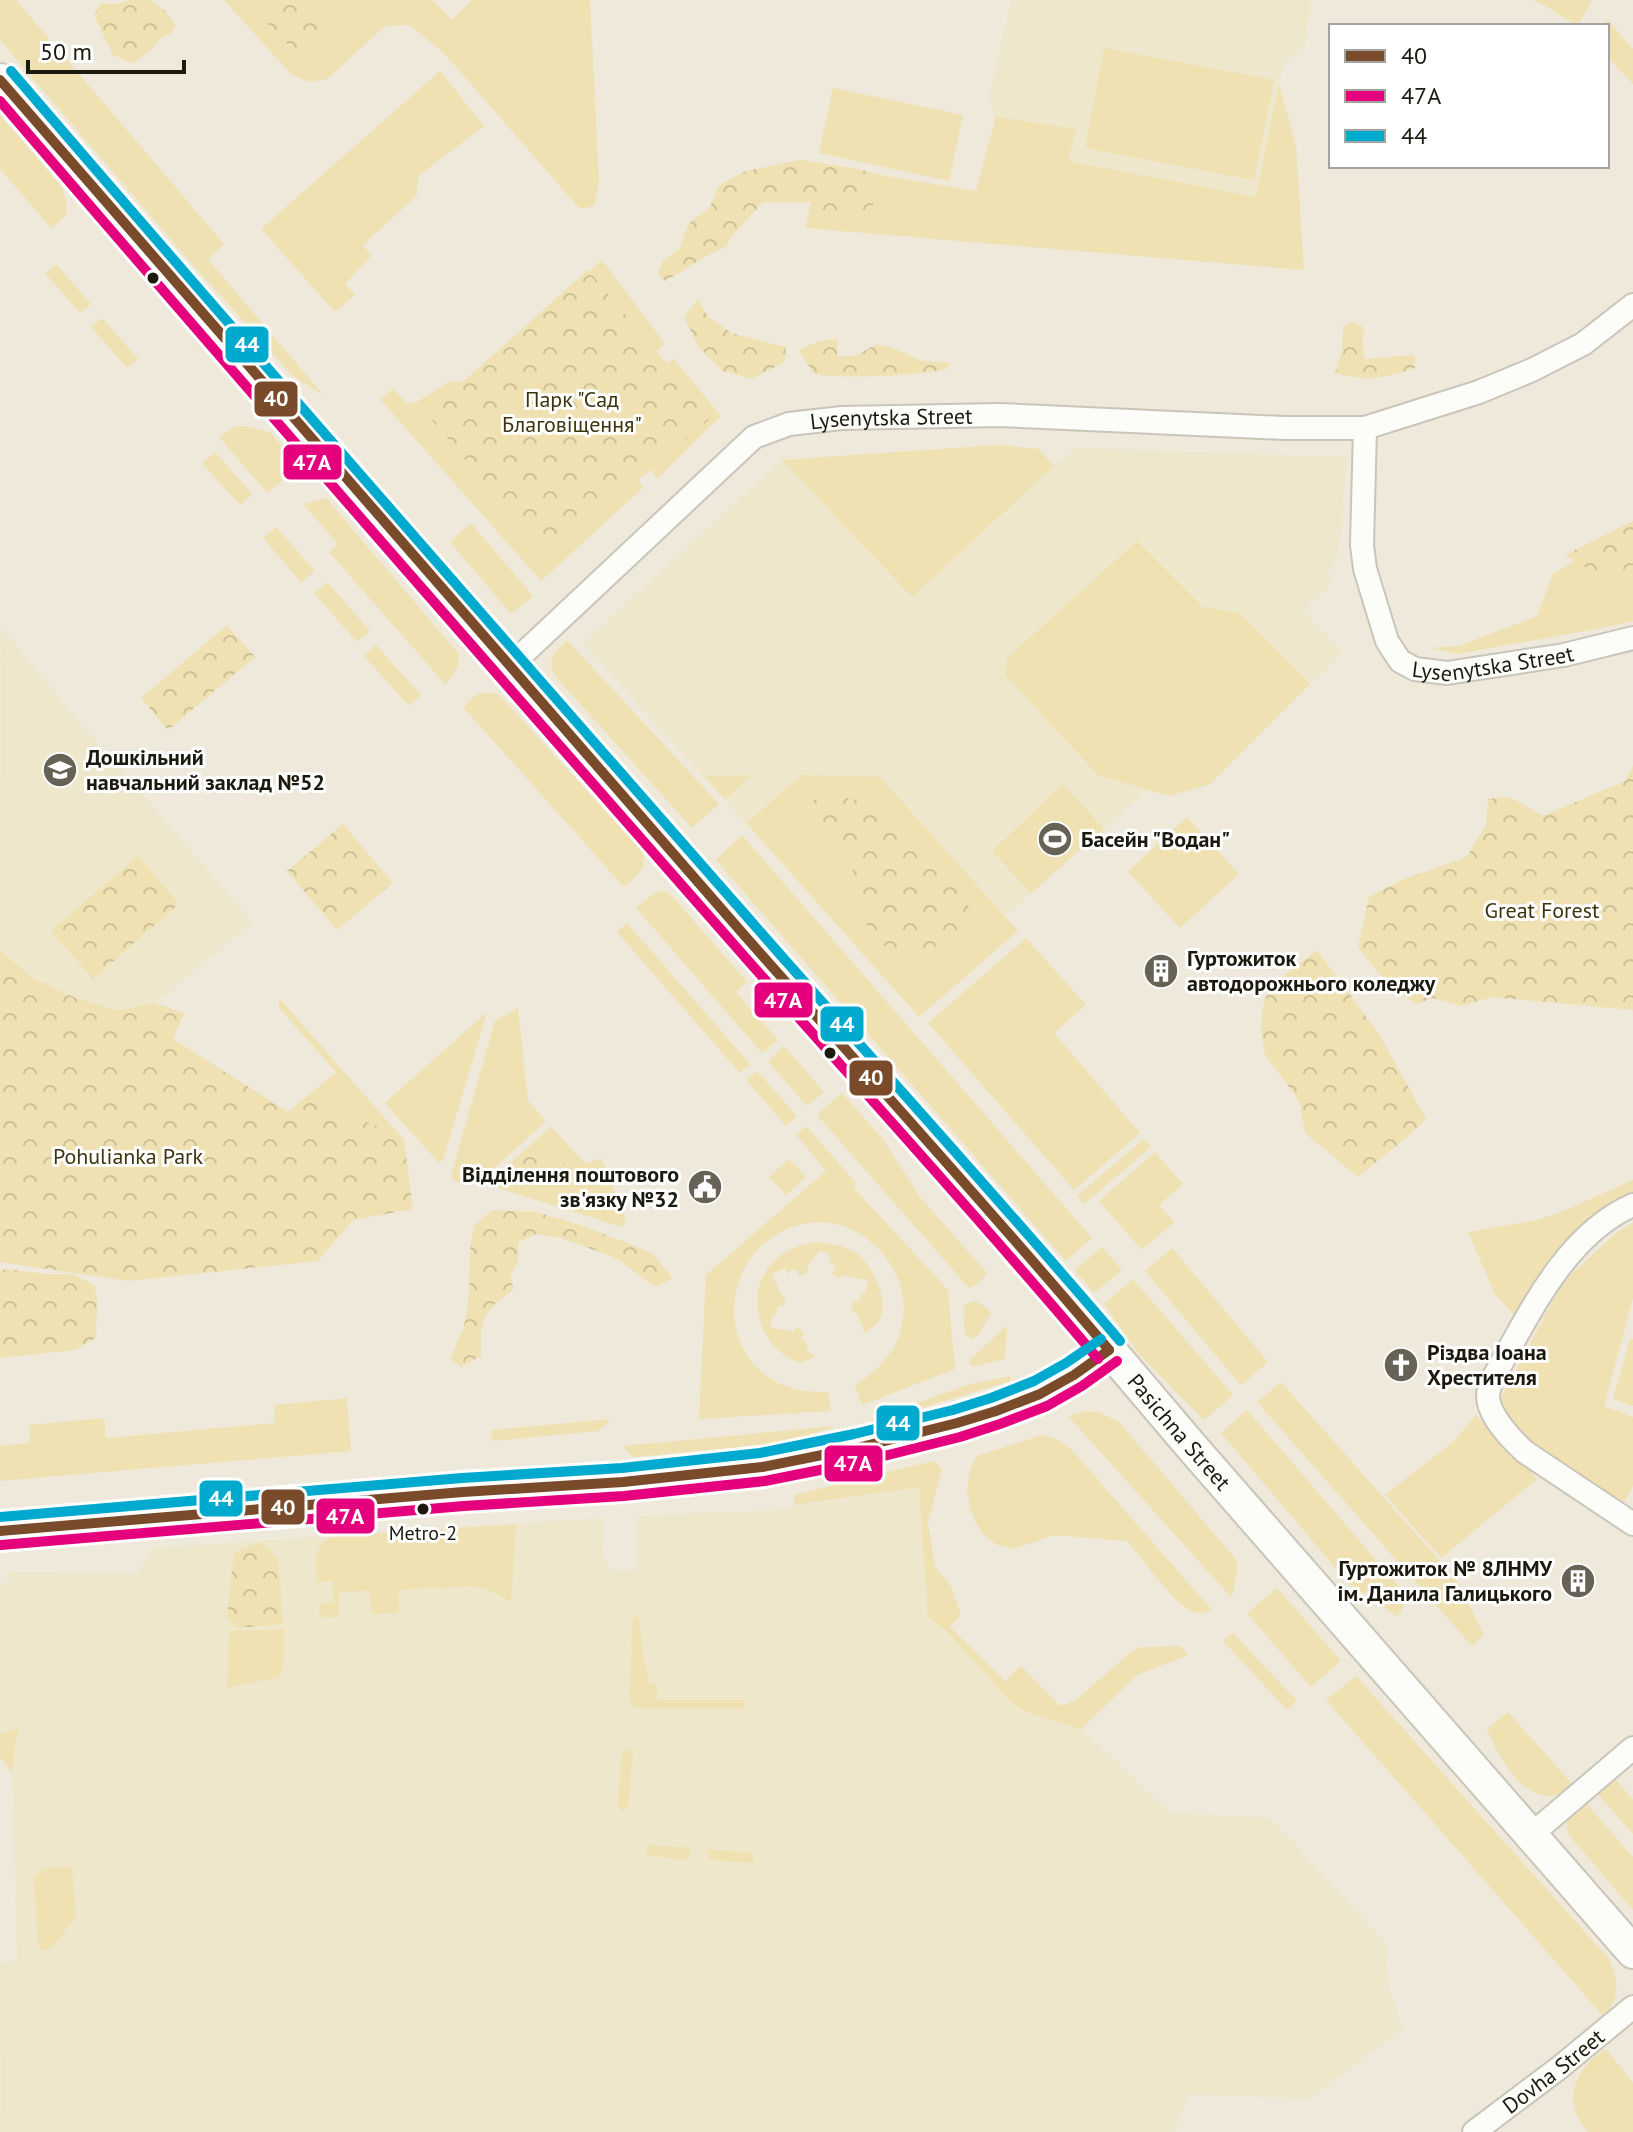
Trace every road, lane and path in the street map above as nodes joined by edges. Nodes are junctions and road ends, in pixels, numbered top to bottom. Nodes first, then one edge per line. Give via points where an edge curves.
1 (0, 80) edge
2 (1633, 305) edge
3 (1365, 428) junction
4 (1633, 638) edge
5 (509, 667) junction
6 (1633, 1205) edge
7 (1109, 1350) junction
8 (1633, 1524) edge
9 (0, 1531) edge
10 (1633, 1748) edge
11 (1532, 1834) junction
12 (1633, 1952) edge
13 (1633, 2007) edge
14 (1474, 2132) edge

1 - 5 main road, Pasichna Street
2 - 3 street, Lysenytska Street via 1583,344 1532,370
3 - 4 street, Lysenytska Street via 1365,569 1387,641 1400,661 1415,669 1447,673
3 - 5 street, Lysenytska Street via 1001,415 789,424 754,437
5 - 7 main road, Pasichna Street
6 - 8 street via 1594,1230 1547,1282 1488,1396 1491,1411 1525,1452
7 - 9 main road via 1040,1394 996,1411 762,1467
7 - 11 main road, Pasichna Street
10 - 11 street
11 - 12 main road, Pasichna Street
13 - 14 street, Dovha Street

